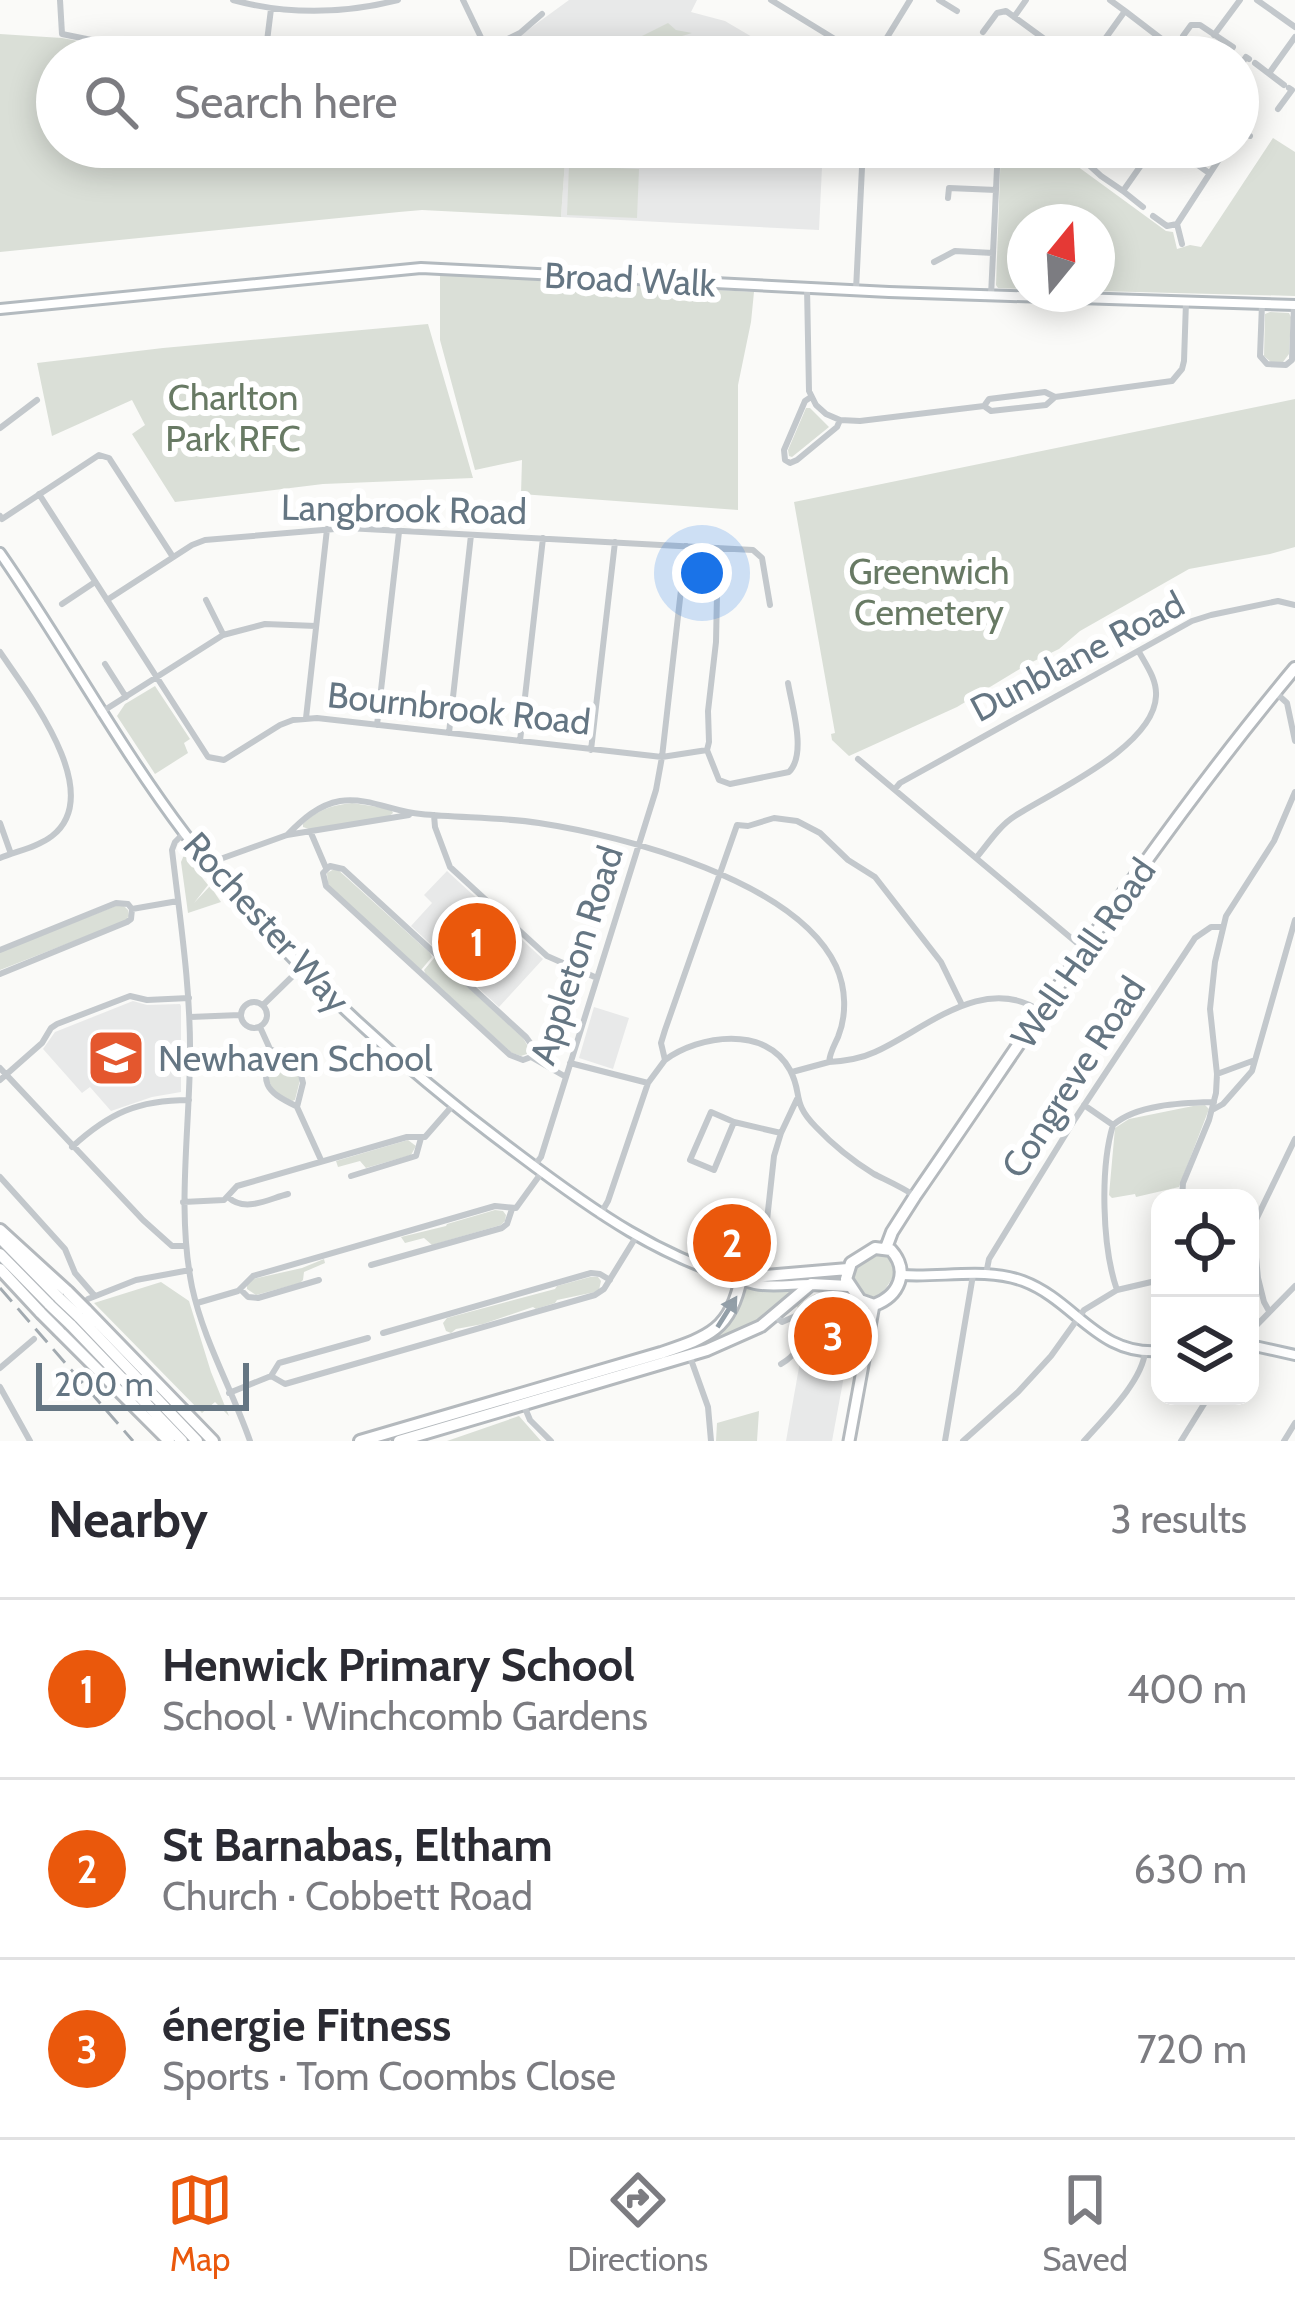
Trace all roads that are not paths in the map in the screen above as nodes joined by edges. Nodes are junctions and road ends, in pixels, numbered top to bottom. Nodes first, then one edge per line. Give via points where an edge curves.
1 (60, 0) edge
2 (233, 0) edge
3 (398, 0) edge
4 (463, 0) edge
5 (772, 0) edge
6 (910, 0) edge
7 (939, 0) edge
8 (1025, 0) edge
9 (1110, 0) edge
10 (1240, 0) edge
11 (1264, 2) edge
12 (272, 8) junction
13 (957, 11) dead end
14 (1125, 11) junction
15 (542, 14) dead end
16 (1014, 16) junction
17 (1295, 27) edge
18 (983, 32) dead end
19 (1214, 34) junction
20 (72, 36) edge
21 (268, 36) edge
22 (480, 36) edge
23 (514, 36) edge
24 (830, 36) edge
25 (888, 36) edge
26 (1041, 36) edge
27 (1107, 36) edge
28 (1157, 36) edge
29 (1183, 36) dead end
30 (1217, 36) edge
31 (1295, 37) edge
32 (1259, 65) edge
33 (1270, 72) junction
34 (1278, 109) dead end
35 (862, 168) edge
36 (997, 168) edge
37 (1092, 168) edge
38 (1139, 168) edge
39 (1202, 168) edge
40 (1214, 168) edge
41 (1210, 174) junction
42 (950, 177) dead end
43 (949, 188) junction
44 (996, 190) junction
45 (1124, 190) junction
46 (948, 198) dead end
47 (1142, 206) dead end
48 (1153, 216) dead end
49 (1177, 224) junction
50 (1182, 244) dead end
51 (936, 247) dead end
52 (993, 254) junction
53 (807, 287) junction
54 (856, 290) junction
55 (991, 296) junction
56 (1186, 302) junction
57 (1262, 304) junction
58 (1294, 305) edge
59 (0, 309) edge
60 (811, 397) junction
61 (37, 400) dead end
62 (840, 419) junction
63 (0, 428) edge
64 (39, 494) junction
65 (1, 518) edge
66 (327, 529) junction
67 (399, 531) junction
68 (471, 535) junction
69 (543, 538) junction
70 (615, 542) junction
71 (686, 546) junction
72 (718, 548) junction
73 (0, 553) edge
74 (173, 557) junction
75 (95, 582) junction
76 (107, 600) junction
77 (206, 600) dead end
78 (62, 604) dead end
79 (770, 605) dead end
80 (1295, 605) edge
81 (316, 626) junction
82 (223, 635) junction
83 (1138, 651) junction
84 (0, 652) edge
85 (105, 664) dead end
86 (1295, 668) edge
87 (156, 676) junction
88 (788, 683) dead end
89 (1275, 692) junction
90 (126, 697) junction
91 (1292, 710) edge
92 (100, 713) junction
93 (306, 718) junction
94 (377, 725) junction
95 (449, 734) junction
96 (520, 741) junction
97 (1295, 741) edge
98 (706, 749) junction
99 (591, 750) junction
100 (662, 757) junction
101 (858, 759) dead end
102 (895, 789) junction
103 (1295, 792) edge
104 (1292, 809) edge
105 (412, 814) junction
106 (434, 815) junction
107 (0, 824) edge
108 (311, 832) junction
109 (184, 833) junction
110 (287, 835) junction
111 (639, 846) junction
112 (10, 854) junction
113 (0, 857) edge
114 (976, 858) junction
115 (211, 866) junction
116 (326, 868) junction
117 (718, 872) junction
118 (178, 901) junction
119 (132, 909) junction
120 (1295, 920) edge
121 (1223, 927) junction
122 (0, 950) edge
123 (1086, 950) junction
124 (302, 967) junction
125 (0, 974) edge
126 (597, 978) junction
127 (189, 998) junction
128 (263, 1005) junction
129 (962, 1005) junction
130 (1042, 1012) junction
131 (241, 1015) junction
132 (190, 1017) junction
133 (260, 1027) junction
134 (270, 1049) junction
135 (531, 1058) junction
136 (665, 1060) junction
137 (1255, 1060) junction
138 (829, 1062) junction
139 (570, 1063) junction
140 (792, 1072) junction
141 (2, 1074) edge
142 (1217, 1075) junction
143 (566, 1077) junction
144 (648, 1083) junction
145 (797, 1099) junction
146 (189, 1100) junction
147 (453, 1105) junction
148 (1084, 1105) junction
149 (1213, 1105) junction
150 (297, 1107) junction
151 (734, 1123) junction
152 (1113, 1125) junction
153 (781, 1132) junction
154 (422, 1138) junction
155 (1295, 1139) edge
156 (72, 1147) junction
157 (322, 1161) junction
158 (538, 1169) junction
159 (351, 1176) dead end
160 (0, 1177) edge
161 (1183, 1189) edge
162 (288, 1194) dead end
163 (916, 1196) junction
164 (228, 1197) junction
165 (183, 1202) junction
166 (512, 1209) junction
167 (1259, 1211) edge
168 (600, 1214) junction
169 (0, 1234) edge
170 (636, 1237) junction
171 (186, 1246) junction
172 (886, 1248) junction
173 (0, 1254) edge
174 (371, 1265) dead end
175 (0, 1269) edge
176 (848, 1269) junction
177 (190, 1270) junction
178 (986, 1274) junction
179 (761, 1275) junction
180 (902, 1275) junction
181 (973, 1275) junction
182 (741, 1278) junction
183 (319, 1280) dead end
184 (610, 1280) junction
185 (1151, 1282) edge
186 (1259, 1282) edge
187 (811, 1284) junction
188 (848, 1286) junction
189 (1295, 1286) edge
190 (241, 1289) junction
191 (1117, 1290) junction
192 (55, 1302) junction
193 (197, 1303) junction
194 (874, 1305) junction
195 (1269, 1311) junction
196 (71, 1316) junction
197 (775, 1316) junction
198 (1078, 1318) junction
199 (1259, 1322) edge
200 (382, 1333) dead end
201 (368, 1338) dead end
202 (34, 1339) dead end
203 (1259, 1347) edge
204 (688, 1351) junction
205 (1145, 1352) junction
206 (1151, 1352) edge
207 (1295, 1354) edge
208 (781, 1364) dead end
209 (0, 1368) edge
210 (271, 1376) junction
211 (0, 1387) edge
212 (229, 1393) junction
213 (522, 1399) junction
214 (1203, 1405) edge
215 (1295, 1423) edge
216 (191, 1440) edge
217 (30, 1441) edge
218 (169, 1441) edge
219 (214, 1441) edge
220 (250, 1441) edge
221 (360, 1441) edge
222 (399, 1441) edge
223 (550, 1441) edge
224 (711, 1441) edge
225 (848, 1441) edge
226 (944, 1441) edge
227 (963, 1441) edge
228 (1084, 1441) edge
229 (1181, 1441) edge
230 (1284, 1441) edge

1 - 20 street via 62,34
2 - 12 street
3 - 12 street via 338,10
4 - 22 street
5 - 24 street
6 - 25 street
7 - 13 street
8 - 16 street
9 - 14 street
10 - 19 street
11 - 17 street
12 - 21 street
14 - 27 street
14 - 28 street
15 - 23 street
16 - 18 street via 999,12
16 - 26 street
19 - 29 street via 1191,25
19 - 30 street
31 - 33 street
32 - 33 street
33 - 34 street via 1292,90
35 - 54 street
36 - 44 street
37 - 45 street
38 - 45 street
39 - 41 street
40 - 41 street
41 - 49 street
42 - 43 street
43 - 44 street
43 - 46 street
44 - 52 street
45 - 47 street
48 - 49 street
49 - 50 street
51 - 52 street via 937,259 955,251
52 - 55 street
53 - 54 street, Broad Walk
53 - 59 street, Broad Walk via 422,268
53 - 60 street
54 - 55 street, Broad Walk
55 - 56 street, Broad Walk
56 - 57 street, Broad Walk
56 - 62 street via 1184,361 1172,381
57 - 58 street, Broad Walk
57 - 58 street, Broad Walk via 1260,356 1267,364 1292,360
60 - 62 street
60 - 62 street via 785,460 797,460
61 - 63 street
64 - 65 street
64 - 74 street via 104,455
64 - 75 street
66 - 67 street, Langbrook Road
66 - 74 street, Langbrook Road via 218,537
66 - 81 street
67 - 68 street, Langbrook Road
67 - 94 street
68 - 69 street, Langbrook Road
68 - 95 street
69 - 70 street, Langbrook Road
69 - 96 street
70 - 71 street, Langbrook Road
70 - 99 street
71 - 72 street, Langbrook Road
71 - 100 street, Appleton Road
72 - 79 street via 758,553
72 - 98 street
73 - 92 street, Rochester Way
74 - 76 street, Langbrook Road
75 - 76 street
75 - 78 street
76 - 87 street
77 - 82 street
80 - 83 street, Dunblane Road via 1278,601 1201,617
81 - 82 street via 265,624
81 - 93 street
82 - 87 street
83 - 102 street, Dunblane Road
83 - 114 street via 1156,688 1147,721 1094,770 1009,820
84 - 112 street via 47,726 73,794 56,833
85 - 90 street
86 - 89 highway, Well Hall Road
87 - 90 street
87 - 93 street, Bournbrook Road via 215,760
88 - 98 street via 795,768 724,784
89 - 91 street
89 - 123 highway, Well Hall Road
90 - 92 street
91 - 97 street
92 - 109 street, Rochester Way
93 - 94 street, Bournbrook Road
94 - 95 street, Bournbrook Road
95 - 96 street, Bournbrook Road
96 - 99 street, Bournbrook Road
98 - 100 street, Bournbrook Road
99 - 100 street, Bournbrook Road
100 - 111 street, Appleton Road
101 - 102 street
102 - 114 street
103 - 104 street
104 - 121 street
105 - 106 street
105 - 108 street
105 - 110 street via 345,800 322,806
106 - 111 street via 539,823
106 - 126 street via 450,867 547,956
107 - 112 street
108 - 110 street
108 - 116 street
109 - 115 street, Rochester Way
109 - 118 street via 172,850
110 - 115 street
111 - 117 street
111 - 126 street, Appleton Road
112 - 113 street
114 - 123 street
115 - 124 street, Rochester Way
116 - 135 street via 343,869 526,1037
116 - 135 street via 326,886 510,1055
117 - 129 street via 740,824 774,818 820,833 875,877 941,962
117 - 136 street via 661,1043
117 - 138 street via 787,912 830,955 844,1009
118 - 119 street
118 - 127 street
119 - 122 street via 116,903
119 - 125 street via 128,922
120 - 137 street
121 - 142 street via 1210,1009
121 - 148 street, Congreve Road via 1195,938
123 - 130 highway, Well Hall Road
124 - 128 street
124 - 147 street, Rochester Way
126 - 139 street, Appleton Road
127 - 132 street
127 - 141 street via 130,996 57,1024
128 - 131 street via 251,1002
128 - 133 street
129 - 130 street via 1022,1001
129 - 138 street via 871,1054
130 - 163 highway, Well Hall Road
131 - 132 street
131 - 133 street via 247,1026
132 - 146 street
133 - 134 street
134 - 150 street via 301,1075
134 - 150 street via 264,1079 272,1094
135 - 143 street
136 - 140 street via 704,1040 736,1039 778,1055
136 - 144 street
137 - 142 street
137 - 149 street via 1223,1104
138 - 140 street
139 - 143 street, Appleton Road
139 - 144 street
140 - 145 street
141 - 156 street
142 - 149 street
143 - 158 street, Appleton Road
144 - 168 street
145 - 153 street
145 - 163 street via 835,1145
146 - 156 street via 122,1112
146 - 165 street
147 - 154 street
147 - 158 street, Rochester Way
148 - 152 street
148 - 178 street, Congreve Road
149 - 152 street via 1140,1112
149 - 161 street
150 - 157 street
151 - 151 street via 714,1170 690,1160 711,1112
151 - 153 street
152 - 191 street via 1105,1201
153 - 179 street
154 - 157 street
154 - 159 street via 416,1156
155 - 167 street
156 - 171 street via 168,1244
157 - 164 street via 237,1186
158 - 166 street, Appleton Road
158 - 168 street, Rochester Way
160 - 196 street via 65,1249 75,1274
162 - 164 street via 246,1206
163 - 172 highway, Well Hall Road
164 - 165 street
165 - 171 street
166 - 174 street, Appleton Road via 502,1228
166 - 190 street via 253,1276
168 - 170 street, Rochester Way
169 - 192 highway
170 - 182 street, Rochester Way
170 - 184 street
171 - 177 street
172 - 176 highway via 862,1254
172 - 180 highway
173 - 192 highway
175 - 192 highway
176 - 179 highway, Rochester Way
176 - 188 highway
177 - 193 street
177 - 196 street via 136,1280
178 - 181 street
178 - 198 street via 1029,1283
179 - 182 highway, Rochester Way
180 - 181 street
180 - 194 highway
181 - 226 street
182 - 187 street, Rochester Way
204 -> 182 highway via 728,1318
183 - 190 street via 253,1298
184 - 200 street via 591,1273
184 - 210 street via 595,1295 381,1357 285,1384
185 - 191 street
186 - 195 street
187 - 188 highway, Rochester Way
187 - 197 highway
188 - 194 highway
189 - 195 street
190 - 193 street
191 - 198 street
192 - 196 highway, bridge
192 - 196 highway, bridge
193 - 212 street
194 - 225 main road
195 - 199 street
196 - 216 highway
196 - 218 highway
196 - 219 highway
197 - 204 highway
197 - 208 street via 782,1322 805,1315 798,1349
198 - 205 street via 1105,1340
198 - 227 street via 1018,1392
201 - 210 street via 279,1363
202 - 209 street
203 - 207 street
204 - 213 highway
204 - 224 street
205 - 206 street
205 - 228 street
210 - 212 street
211 - 217 street
212 - 220 street
213 - 221 highway
213 - 222 highway
213 - 223 street
214 - 229 street
215 - 230 street

